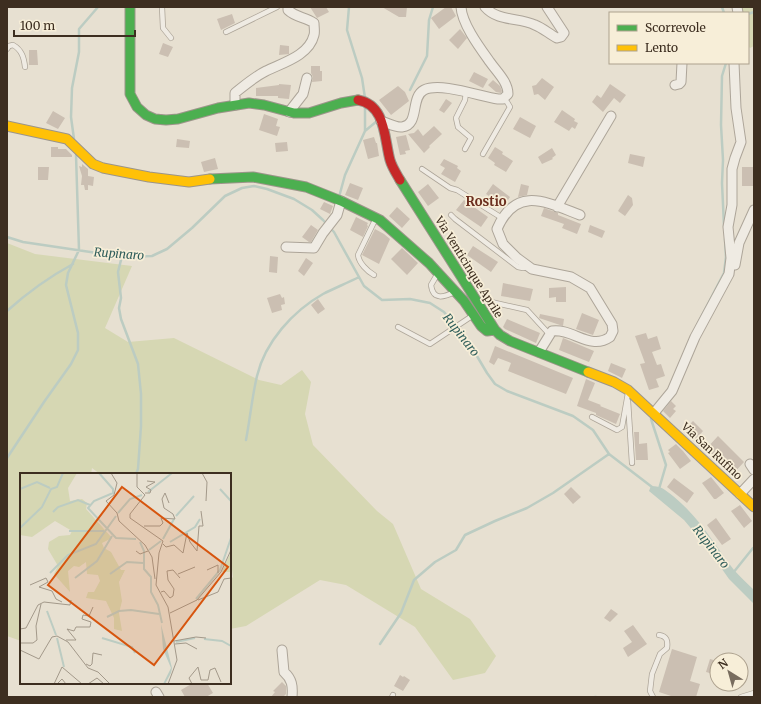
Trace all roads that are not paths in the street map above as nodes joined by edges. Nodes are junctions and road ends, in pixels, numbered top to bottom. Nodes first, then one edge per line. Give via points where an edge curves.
1 (130, 7) edge
2 (162, 7) edge
3 (277, 7) edge
4 (288, 7) edge
5 (461, 7) edge
6 (485, 7) edge
7 (547, 7) edge
8 (226, 32) dead end
9 (171, 38) dead end
10 (7, 49) edge
11 (682, 64) edge
12 (734, 64) edge
13 (25, 67) dead end
14 (307, 78) dead end
15 (675, 85) dead end
16 (466, 92) junction
17 (503, 99) junction
18 (235, 105) junction
19 (289, 112) junction
20 (611, 116) dead end
21 (381, 121) junction
22 (7, 126) edge
23 (465, 149) dead end
24 (483, 154) dead end
25 (422, 169) dead end
26 (341, 202) junction
27 (557, 206) junction
28 (754, 210) edge
29 (451, 215) dead end
30 (580, 215) dead end
31 (376, 218) junction
32 (502, 218) junction
33 (286, 248) dead end
34 (529, 267) junction
35 (438, 273) junction
36 (728, 274) junction
37 (374, 275) dead end
38 (456, 292) junction
39 (486, 299) dead end
40 (474, 314) junction
41 (398, 327) dead end
42 (495, 330) junction
43 (550, 335) junction
44 (539, 352) junction
45 (628, 395) junction
46 (654, 413) junction
47 (592, 417) dead end
48 (632, 463) dead end
49 (754, 479) edge
50 (740, 494) junction
51 (754, 507) edge
52 (659, 635) dead end
53 (282, 650) dead end
54 (754, 693) edge
55 (292, 697) edge
56 (652, 697) edge
57 (741, 697) edge

1 - 18 main road via 130,94 140,110 157,120 168,121
2 - 9 lane via 163,28
3 - 8 lane
4 - 18 street via 293,14 314,23 314,35 309,46 297,56 266,71 235,93
5 - 17 street via 464,23 504,80 508,94
6 - 7 street via 499,16 525,21 557,38 561,37 564,33
10 - 13 lane via 13,45 18,47 24,58
11 - 15 street via 681,82
12 - 36 street via 741,142 732,169 732,205 728,227 731,258
14 - 19 street via 303,94
16 - 17 street
16 - 21 street via 435,86 423,90 412,120 407,126 401,128
16 - 23 lane via 456,118 458,127 471,138
17 - 24 lane via 510,107
18 - 19 main road via 251,103
19 - 21 main road, Via Venticinque Aprile via 308,113 350,101 365,101 379,113
20 - 27 street
21 - 42 main road, Via Venticinque Aprile via 390,161 396,173
22 - 26 main road via 67,140 93,164 103,168 189,182 253,177 306,187
25 - 32 lane
26 - 31 main road
26 - 33 street via 337,215 314,248
27 - 30 street
27 - 32 street via 545,202 520,202 509,209
28 - 36 street via 739,243 734,269
29 - 34 lane via 518,267
31 - 35 main road
31 - 37 lane via 358,255 366,271
32 - 34 street via 497,229 503,244
34 - 43 street via 571,277 590,288 612,324 613,331 610,337 601,342 560,331 552,331
35 - 38 main road
35 - 38 lane via 431,285 434,294 444,297
36 - 46 street via 695,337 672,391
38 - 40 main road
39 - 43 lane via 527,310
40 - 41 lane via 430,344
40 - 42 main road via 487,331
42 - 44 main road, Via Venticinque Aprile via 510,341
43 - 44 street
44 - 45 main road, Via Venticinque Aprile via 614,382
45 - 46 main road, Via Venticinque Aprile
45 - 47 lane via 620,429 617,430
45 - 48 lane
46 - 50 main road, Via San Rufino
49 - 50 street
50 - 51 main road, Via San Rufino
52 - 56 lane via 668,642 652,674
53 - 55 street via 284,672 290,678 293,689
54 - 57 lane

